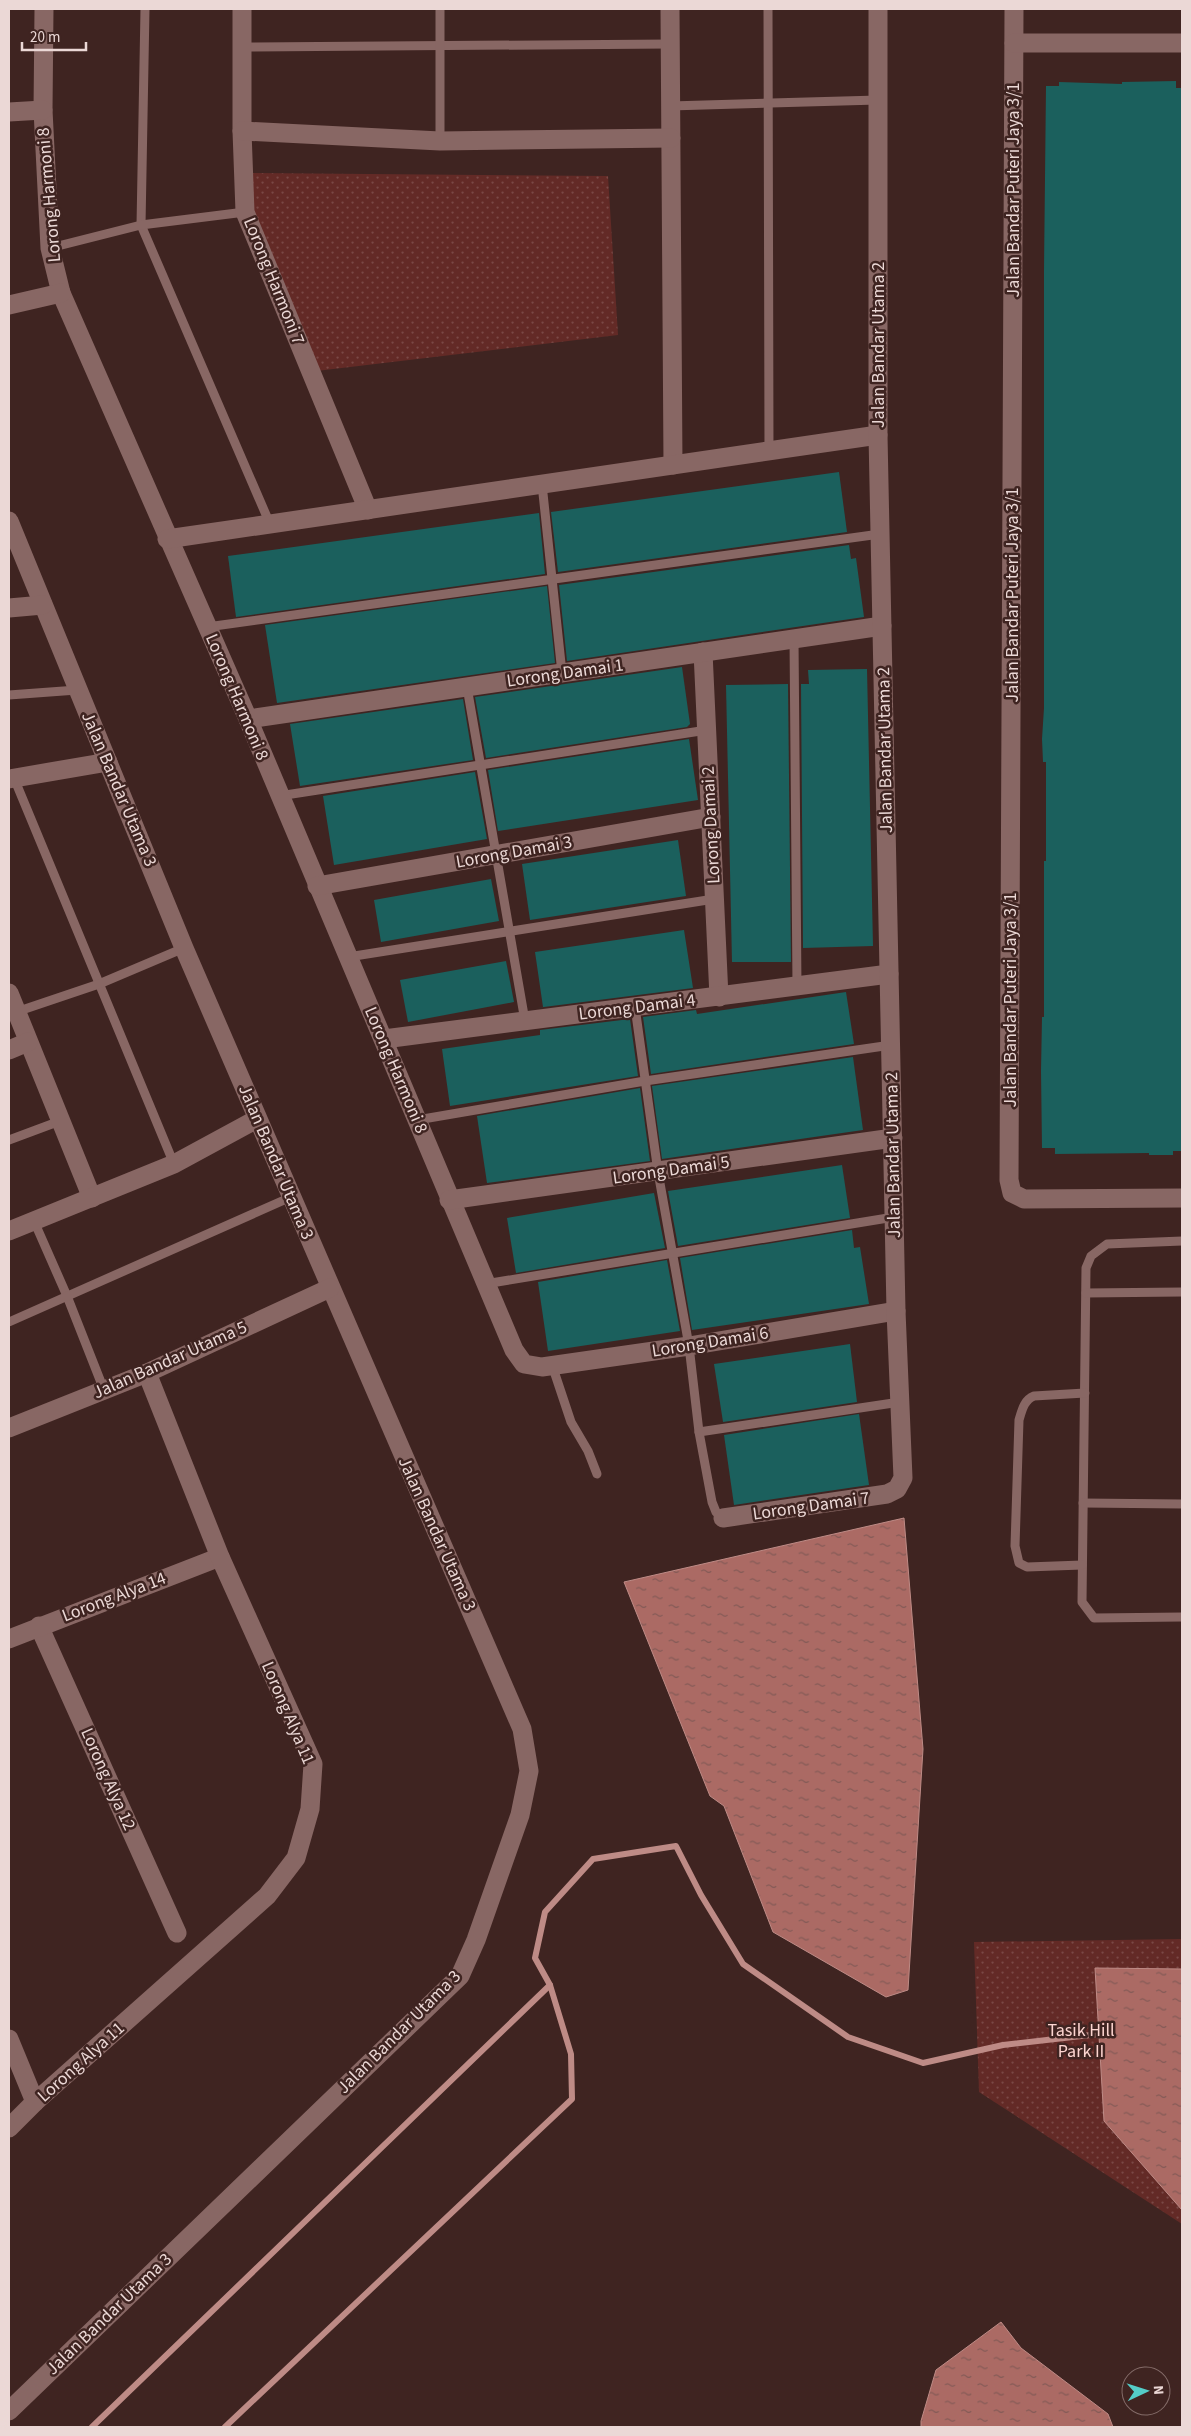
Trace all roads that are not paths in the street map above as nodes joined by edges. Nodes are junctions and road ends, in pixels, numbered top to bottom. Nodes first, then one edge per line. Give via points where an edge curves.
1 (44, 9) edge
2 (145, 9) edge
3 (242, 9) edge
4 (440, 9) edge
5 (670, 9) edge
6 (768, 9) edge
7 (878, 9) edge
8 (1014, 9) edge
9 (1014, 43) junction
10 (1182, 43) edge
11 (670, 44) junction
12 (440, 45) junction
13 (242, 46) junction
14 (878, 100) junction
15 (768, 104) junction
16 (670, 106) junction
17 (43, 110) junction
18 (9, 112) edge
19 (242, 131) junction
20 (670, 138) junction
21 (440, 140) junction
22 (245, 212) junction
23 (141, 225) junction
24 (50, 248) junction
25 (61, 293) junction
26 (9, 305) edge
27 (878, 435) junction
28 (769, 451) junction
29 (673, 465) junction
30 (542, 484) junction
31 (368, 510) junction
32 (9, 521) edge
33 (270, 524) junction
34 (880, 534) junction
35 (167, 539) junction
36 (551, 579) junction
37 (42, 604) junction
38 (9, 608) edge
39 (882, 626) junction
40 (207, 627) junction
41 (794, 639) junction
42 (703, 652) junction
43 (562, 673) junction
44 (467, 687) junction
45 (77, 690) junction
46 (9, 696) edge
47 (248, 719) junction
48 (707, 730) junction
49 (108, 762) junction
50 (481, 764) junction
51 (11, 779) edge
52 (279, 796) junction
53 (711, 818) junction
54 (496, 855) junction
55 (317, 886) junction
56 (714, 899) junction
57 (509, 932) junction
58 (184, 948) junction
59 (348, 957) junction
60 (889, 974) junction
61 (99, 984) junction
62 (797, 987) junction
63 (9, 993) edge
64 (719, 997) junction
65 (635, 1008) junction
66 (16, 1012) junction
67 (525, 1021) junction
68 (384, 1039) junction
69 (28, 1042) junction
70 (891, 1045) junction
71 (9, 1050) edge
72 (645, 1081) junction
73 (258, 1119) junction
74 (60, 1120) junction
75 (417, 1120) junction
76 (893, 1138) junction
77 (9, 1140) edge
78 (174, 1164) junction
79 (658, 1172) junction
80 (291, 1197) junction
81 (92, 1198) junction
82 (1182, 1198) edge
83 (449, 1200) junction
84 (894, 1218) junction
85 (34, 1221) junction
86 (9, 1231) edge
87 (1182, 1242) edge
88 (673, 1254) junction
89 (486, 1284) junction
90 (330, 1288) junction
91 (1086, 1292) junction
92 (1182, 1292) edge
93 (67, 1296) junction
94 (896, 1312) junction
95 (9, 1322) edge
96 (689, 1346) junction
97 (524, 1364) joint
98 (552, 1365) junction
99 (147, 1373) junction
100 (104, 1390) junction
101 (1085, 1393) junction
102 (900, 1402) junction
103 (9, 1428) edge
104 (699, 1432) junction
105 (597, 1474) dead end
106 (897, 1489) joint
107 (1083, 1503) junction
108 (1182, 1504) edge
109 (723, 1518) joint
110 (220, 1556) junction
111 (1082, 1565) junction
112 (1182, 1617) edge
113 (39, 1626) junction
114 (9, 1638) edge
115 (177, 1933) dead end
116 (9, 2039) edge
117 (35, 2102) junction
118 (9, 2128) edge
119 (9, 2410) edge

1 - 17 street, Lorong Harmoni 8
2 - 23 lane
3 - 13 street, Lorong Harmoni 7
4 - 12 lane
5 - 11 street
6 - 15 lane
7 - 14 street, Jalan Bandar Utama 2
8 - 9 street, Jalan Bandar Puteri Jaya 3/1
9 - 10 street
9 - 82 street, Jalan Bandar Puteri Jaya 3/1 via 1009,1180 1012,1193 1024,1199
11 - 12 lane
11 - 16 street
12 - 13 lane
12 - 21 lane
13 - 19 street, Lorong Harmoni 7
14 - 15 lane
14 - 27 street, Jalan Bandar Utama 2
15 - 16 lane
15 - 28 lane
16 - 20 street
17 - 18 street
17 - 24 street, Lorong Harmoni 8
19 - 21 street
19 - 22 street, Lorong Harmoni 7
20 - 21 street
20 - 29 street
22 - 23 lane
22 - 31 street, Lorong Harmoni 7
23 - 24 lane
23 - 33 lane
24 - 25 street, Lorong Harmoni 8
25 - 26 street
25 - 35 street, Lorong Harmoni 8
27 - 28 street
27 - 34 street, Jalan Bandar Utama 2
28 - 29 street
29 - 30 street
30 - 31 street
30 - 36 lane
31 - 33 street
32 - 37 street, Jalan Bandar Utama 3
33 - 35 street
34 - 36 lane
34 - 39 street, Jalan Bandar Utama 2
35 - 40 street, Lorong Harmoni 8
36 - 40 lane
36 - 43 lane
37 - 38 street
37 - 45 street, Jalan Bandar Utama 3
39 - 41 street, Lorong Damai 1
39 - 60 street, Jalan Bandar Utama 2
40 - 47 street, Lorong Harmoni 8
41 - 42 street, Lorong Damai 1
41 - 62 lane
42 - 43 street, Lorong Damai 1
42 - 48 street, Lorong Damai 2
43 - 44 street, Lorong Damai 1
44 - 47 street, Lorong Damai 1
44 - 50 lane
45 - 46 lane
45 - 49 street, Jalan Bandar Utama 3
47 - 52 street, Lorong Harmoni 8
48 - 50 lane
48 - 53 street, Lorong Damai 2
49 - 51 street
49 - 58 street, Jalan Bandar Utama 3
50 - 52 lane
50 - 54 lane
51 - 61 lane
52 - 55 street, Lorong Harmoni 8
53 - 54 street, Lorong Damai 3
53 - 56 street, Lorong Damai 2
54 - 55 street, Lorong Damai 3
54 - 57 lane
55 - 59 street, Lorong Harmoni 8
56 - 57 lane
56 - 64 street, Lorong Damai 2
57 - 59 lane
57 - 67 lane
58 - 61 lane
58 - 73 street, Jalan Bandar Utama 3
59 - 68 street, Lorong Harmoni 8
60 - 62 street, Lorong Damai 4
60 - 70 street, Jalan Bandar Utama 2
61 - 66 lane
61 - 78 lane
62 - 64 street, Lorong Damai 4
63 - 66 street
64 - 65 street, Lorong Damai 4
65 - 67 street, Lorong Damai 4
65 - 72 lane
66 - 69 street
67 - 68 street, Lorong Damai 4
68 - 75 street, Lorong Harmoni 8
69 - 71 street
69 - 74 street
70 - 72 lane
70 - 76 street, Jalan Bandar Utama 2
72 - 75 lane
72 - 79 lane
73 - 78 street
73 - 80 street, Jalan Bandar Utama 3
74 - 77 lane
74 - 81 street
75 - 83 street, Lorong Harmoni 8
76 - 79 street, Lorong Damai 5
76 - 84 street, Jalan Bandar Utama 2
78 - 81 street
79 - 83 street, Lorong Damai 5
79 - 88 lane
80 - 90 street, Jalan Bandar Utama 3
80 - 93 lane
81 - 85 street
83 - 89 street, Lorong Harmoni 8
84 - 88 lane
84 - 94 street, Jalan Bandar Utama 2
85 - 86 street
85 - 93 lane
87 - 91 lane via 1107,1244 1091,1256 1086,1268
88 - 89 lane
88 - 96 lane
89 - 97 street, Lorong Harmoni 8 via 514,1350
90 - 99 street, Jalan Bandar Utama 5
90 - 119 street, Jalan Bandar Utama 3 via 522,1729 530,1771 520,1815 460,1976
91 - 92 lane
91 - 101 lane
93 - 95 lane
93 - 100 lane
94 - 96 street, Lorong Damai 6
94 - 102 street, Jalan Bandar Utama 2
96 - 98 street, Lorong Damai 6
96 - 104 lane
97 - 98 street, Lorong Damai 6 via 534,1367
98 - 105 lane via 571,1422
99 - 100 street, Jalan Bandar Utama 5
99 - 110 street, Lorong Alya 11
100 - 103 street, Jalan Bandar Utama 5
101 - 107 lane
101 - 111 lane via 1034,1396 1023,1405 1019,1420 1015,1546 1019,1562 1027,1567
102 - 104 lane
102 - 106 street, Jalan Bandar Utama 2 via 903,1478
104 - 109 lane via 712,1502
106 - 109 street, Lorong Damai 7 via 886,1494
107 - 108 lane
107 - 111 lane
110 - 113 street, Lorong Alya 14
110 - 117 street, Lorong Alya 11 via 312,1764 310,1809 296,1858 267,1896
111 - 112 lane via 1082,1602 1094,1618
113 - 114 street, Lorong Alya 14
113 - 115 street, Lorong Alya 12
116 - 117 street
117 - 118 street, Lorong Alya 11

